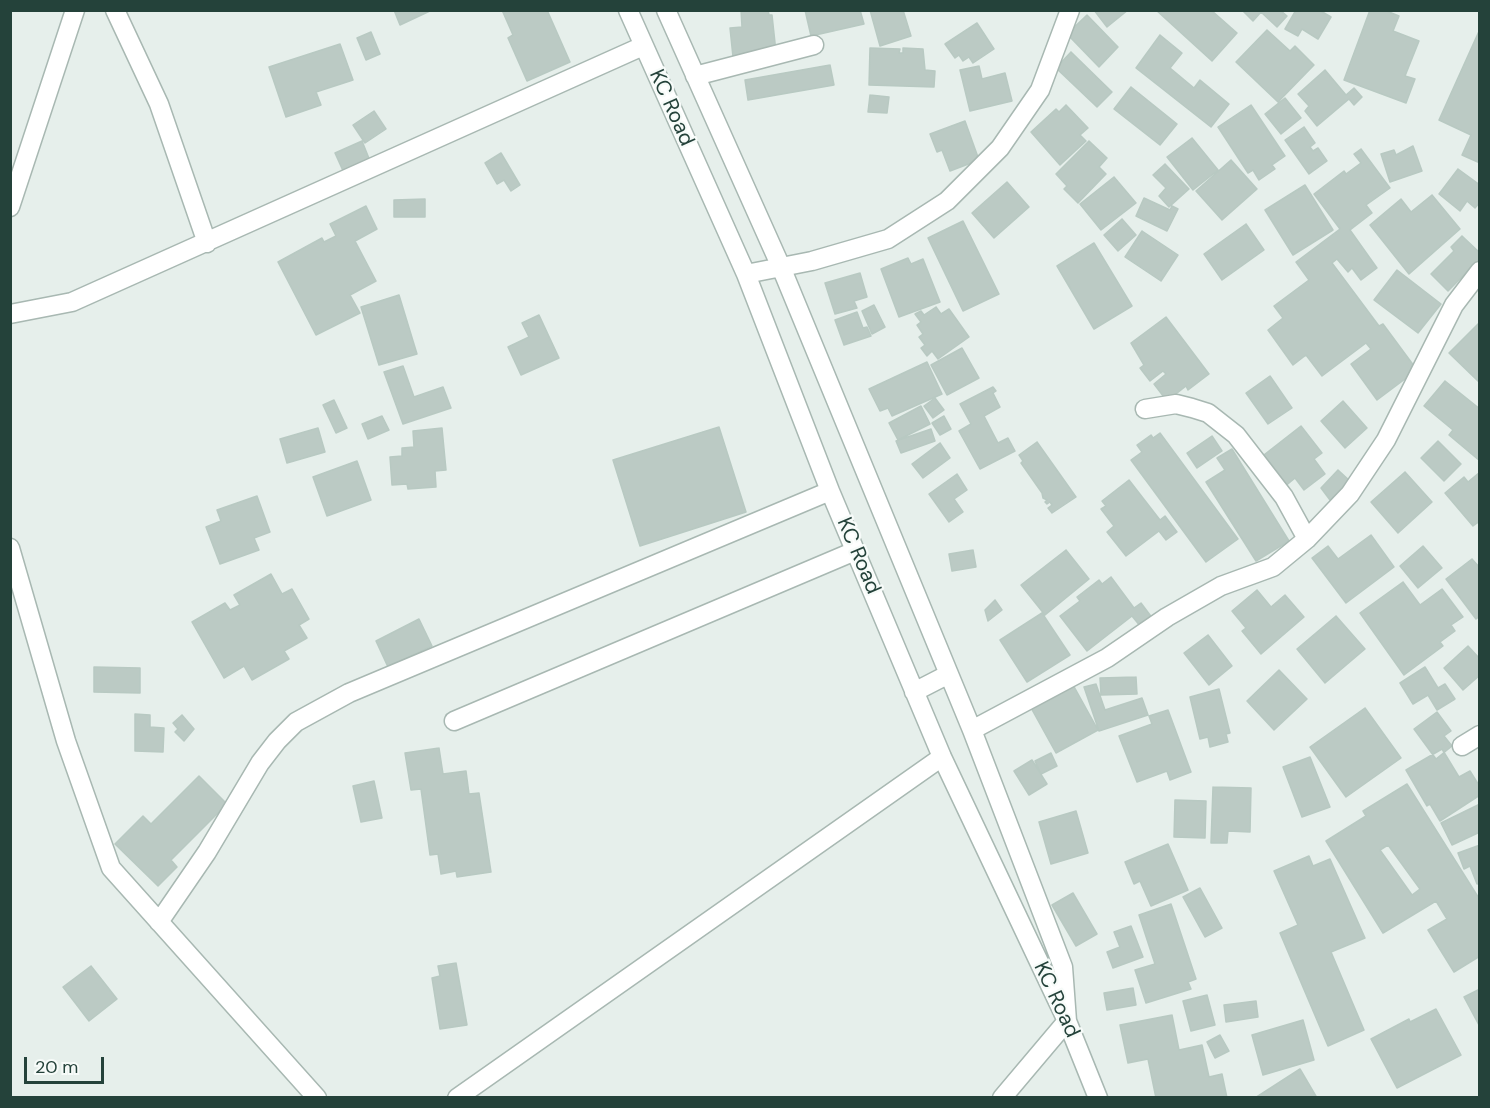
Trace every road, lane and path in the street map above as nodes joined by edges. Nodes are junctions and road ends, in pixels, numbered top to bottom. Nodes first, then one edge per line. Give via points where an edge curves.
1 (75, 10) edge
2 (115, 10) edge
3 (628, 10) edge
4 (666, 10) edge
5 (1070, 10) edge
6 (814, 45) dead end
7 (643, 46) junction
8 (695, 76) junction
9 (10, 207) edge
10 (207, 243) junction
11 (781, 267) junction
12 (1479, 271) edge
13 (746, 274) junction
14 (10, 314) edge
15 (1145, 408) dead end
16 (830, 491) junction
17 (1308, 539) junction
18 (10, 548) edge
19 (855, 551) junction
20 (949, 674) junction
21 (914, 692) junction
22 (454, 722) dead end
23 (972, 730) junction
24 (1479, 735) edge
25 (1462, 746) dead end
26 (942, 758) junction
27 (159, 922) junction
28 (1067, 1021) junction
29 (316, 1098) edge
30 (457, 1098) edge
31 (1002, 1098) edge
32 (1098, 1098) edge

1 - 9 street
2 - 10 street via 159,104
3 - 7 street, KC Road
4 - 8 street
5 - 11 street via 1040,90 1000,148 947,201 888,239
6 - 8 street
7 - 10 street
7 - 13 street, KC Road
8 - 11 street
10 - 14 street via 72,302
11 - 13 street
11 - 20 street
12 - 17 street via 1454,305 1386,440 1350,494
13 - 16 street, KC Road
15 - 17 street via 1176,404 1208,413 1236,435 1284,497
16 - 19 street, KC Road
16 - 27 street via 349,693 296,722 260,763
17 - 23 street via 1273,567 1221,586 1107,658
18 - 27 street via 66,741 111,868
19 - 21 street, KC Road
19 - 22 street
20 - 21 street
20 - 23 street
21 - 26 street, KC Road
23 - 28 street via 1063,967
24 - 25 street
26 - 28 street, KC Road
26 - 30 street
27 - 29 street
28 - 31 street
28 - 32 street, KC Road

